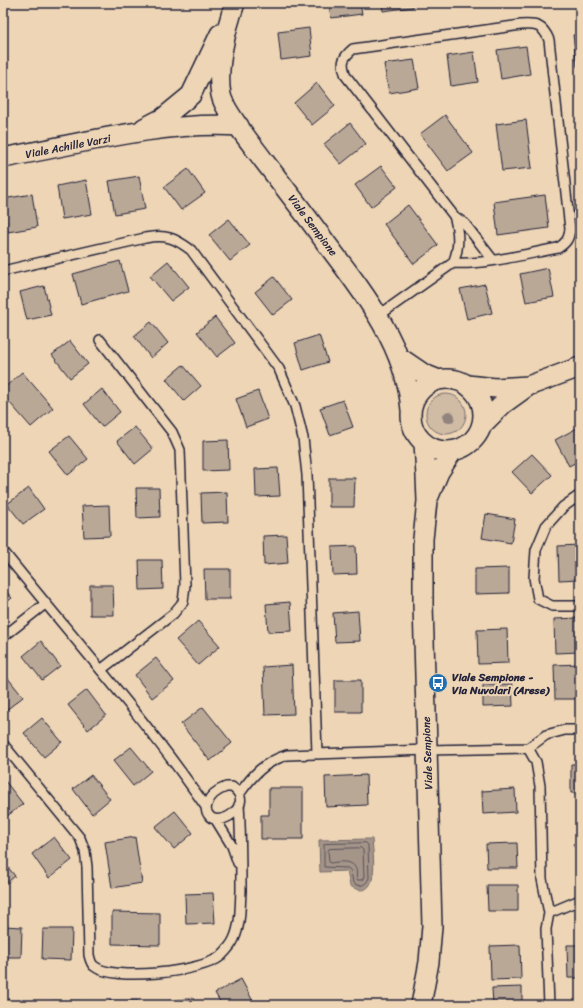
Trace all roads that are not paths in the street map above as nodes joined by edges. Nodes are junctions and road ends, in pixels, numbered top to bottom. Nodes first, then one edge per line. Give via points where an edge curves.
1 (234, 3) edge
2 (191, 95) junction
3 (221, 97) junction
4 (239, 126) junction
5 (133, 133) junction
6 (3, 158) edge
7 (454, 216) junction
8 (493, 260) junction
9 (453, 263) junction
10 (3, 271) edge
11 (378, 316) junction
12 (100, 340) dead end
13 (399, 357) junction
14 (580, 367) edge
15 (439, 380) junction
16 (467, 384) junction
17 (528, 386) junction
18 (411, 410) junction
19 (483, 424) junction
20 (424, 444) junction
21 (452, 452) junction
22 (580, 495) edge
23 (427, 501) junction
24 (3, 551) edge
25 (45, 604) junction
26 (580, 606) edge
27 (3, 637) edge
28 (102, 669) junction
29 (580, 730) edge
30 (3, 744) edge
31 (528, 748) junction
32 (427, 750) junction
33 (317, 754) junction
34 (186, 779) junction
35 (240, 793) junction
36 (210, 798) junction
37 (239, 805) junction
38 (206, 807) junction
39 (216, 820) junction
40 (241, 876) junction
41 (580, 900) edge
42 (549, 913) junction
43 (421, 1005) edge
44 (548, 1005) edge

1 - 2 street, Viale Achille Varzi
1 - 3 street, Viale Achille Varzi via 227,28 220,74
2 - 3 street
2 - 5 street, Viale Achille Varzi via 163,118
3 - 4 street, Viale Sempione
4 - 5 street, Viale Achille Varzi via 192,126
4 - 11 street, Viale Sempione
5 - 6 street, Viale Achille Varzi
7 - 8 lane via 465,224
7 - 8 lane via 346,76 342,66 344,60 353,49 521,25 539,26 549,40 570,237 558,248
7 - 9 lane via 458,242
8 - 9 lane
9 - 11 lane
10 - 33 lane via 145,238 170,237 191,250 279,368 295,406 303,438 307,475
11 - 13 street, Viale Sempione
12 - 28 lane via 172,432 180,450 185,585 183,602 173,614
13 - 15 street, Viale Sempione
13 - 18 street, Viale Sempione via 410,394
14 - 17 street
15 - 16 street
15 - 18 street via 420,391
16 - 17 street via 496,388
16 - 19 street via 481,402 484,412
17 - 19 street via 503,404
18 - 20 street via 413,429
19 - 21 street via 472,442 463,449
20 - 21 street via 442,452
20 - 23 street, Viale Sempione
21 - 23 street, Viale Sempione
22 - 26 lane via 563,507 546,526 536,550 534,578 538,599 552,606
23 - 32 street, Viale Sempione via 423,539
24 - 25 lane
25 - 27 lane
25 - 28 lane
28 - 34 lane
29 - 31 lane via 566,730 546,735
30 - 40 lane via 80,838 87,867 89,956 93,966 101,970 140,975 198,967 221,956 234,939 240,915
31 - 32 lane
31 - 42 lane via 536,762 540,786 542,879
32 - 33 lane
32 - 43 street, Viale Sempione via 432,926
33 - 35 lane via 287,755 276,759 254,774
34 - 36 lane
34 - 38 lane
35 - 36 lane via 232,787 226,787
35 - 37 lane
36 - 38 lane
37 - 39 lane via 230,815
37 - 40 lane
38 - 39 lane via 207,813
39 - 40 lane via 232,846
41 - 42 lane
42 - 44 lane via 546,929

